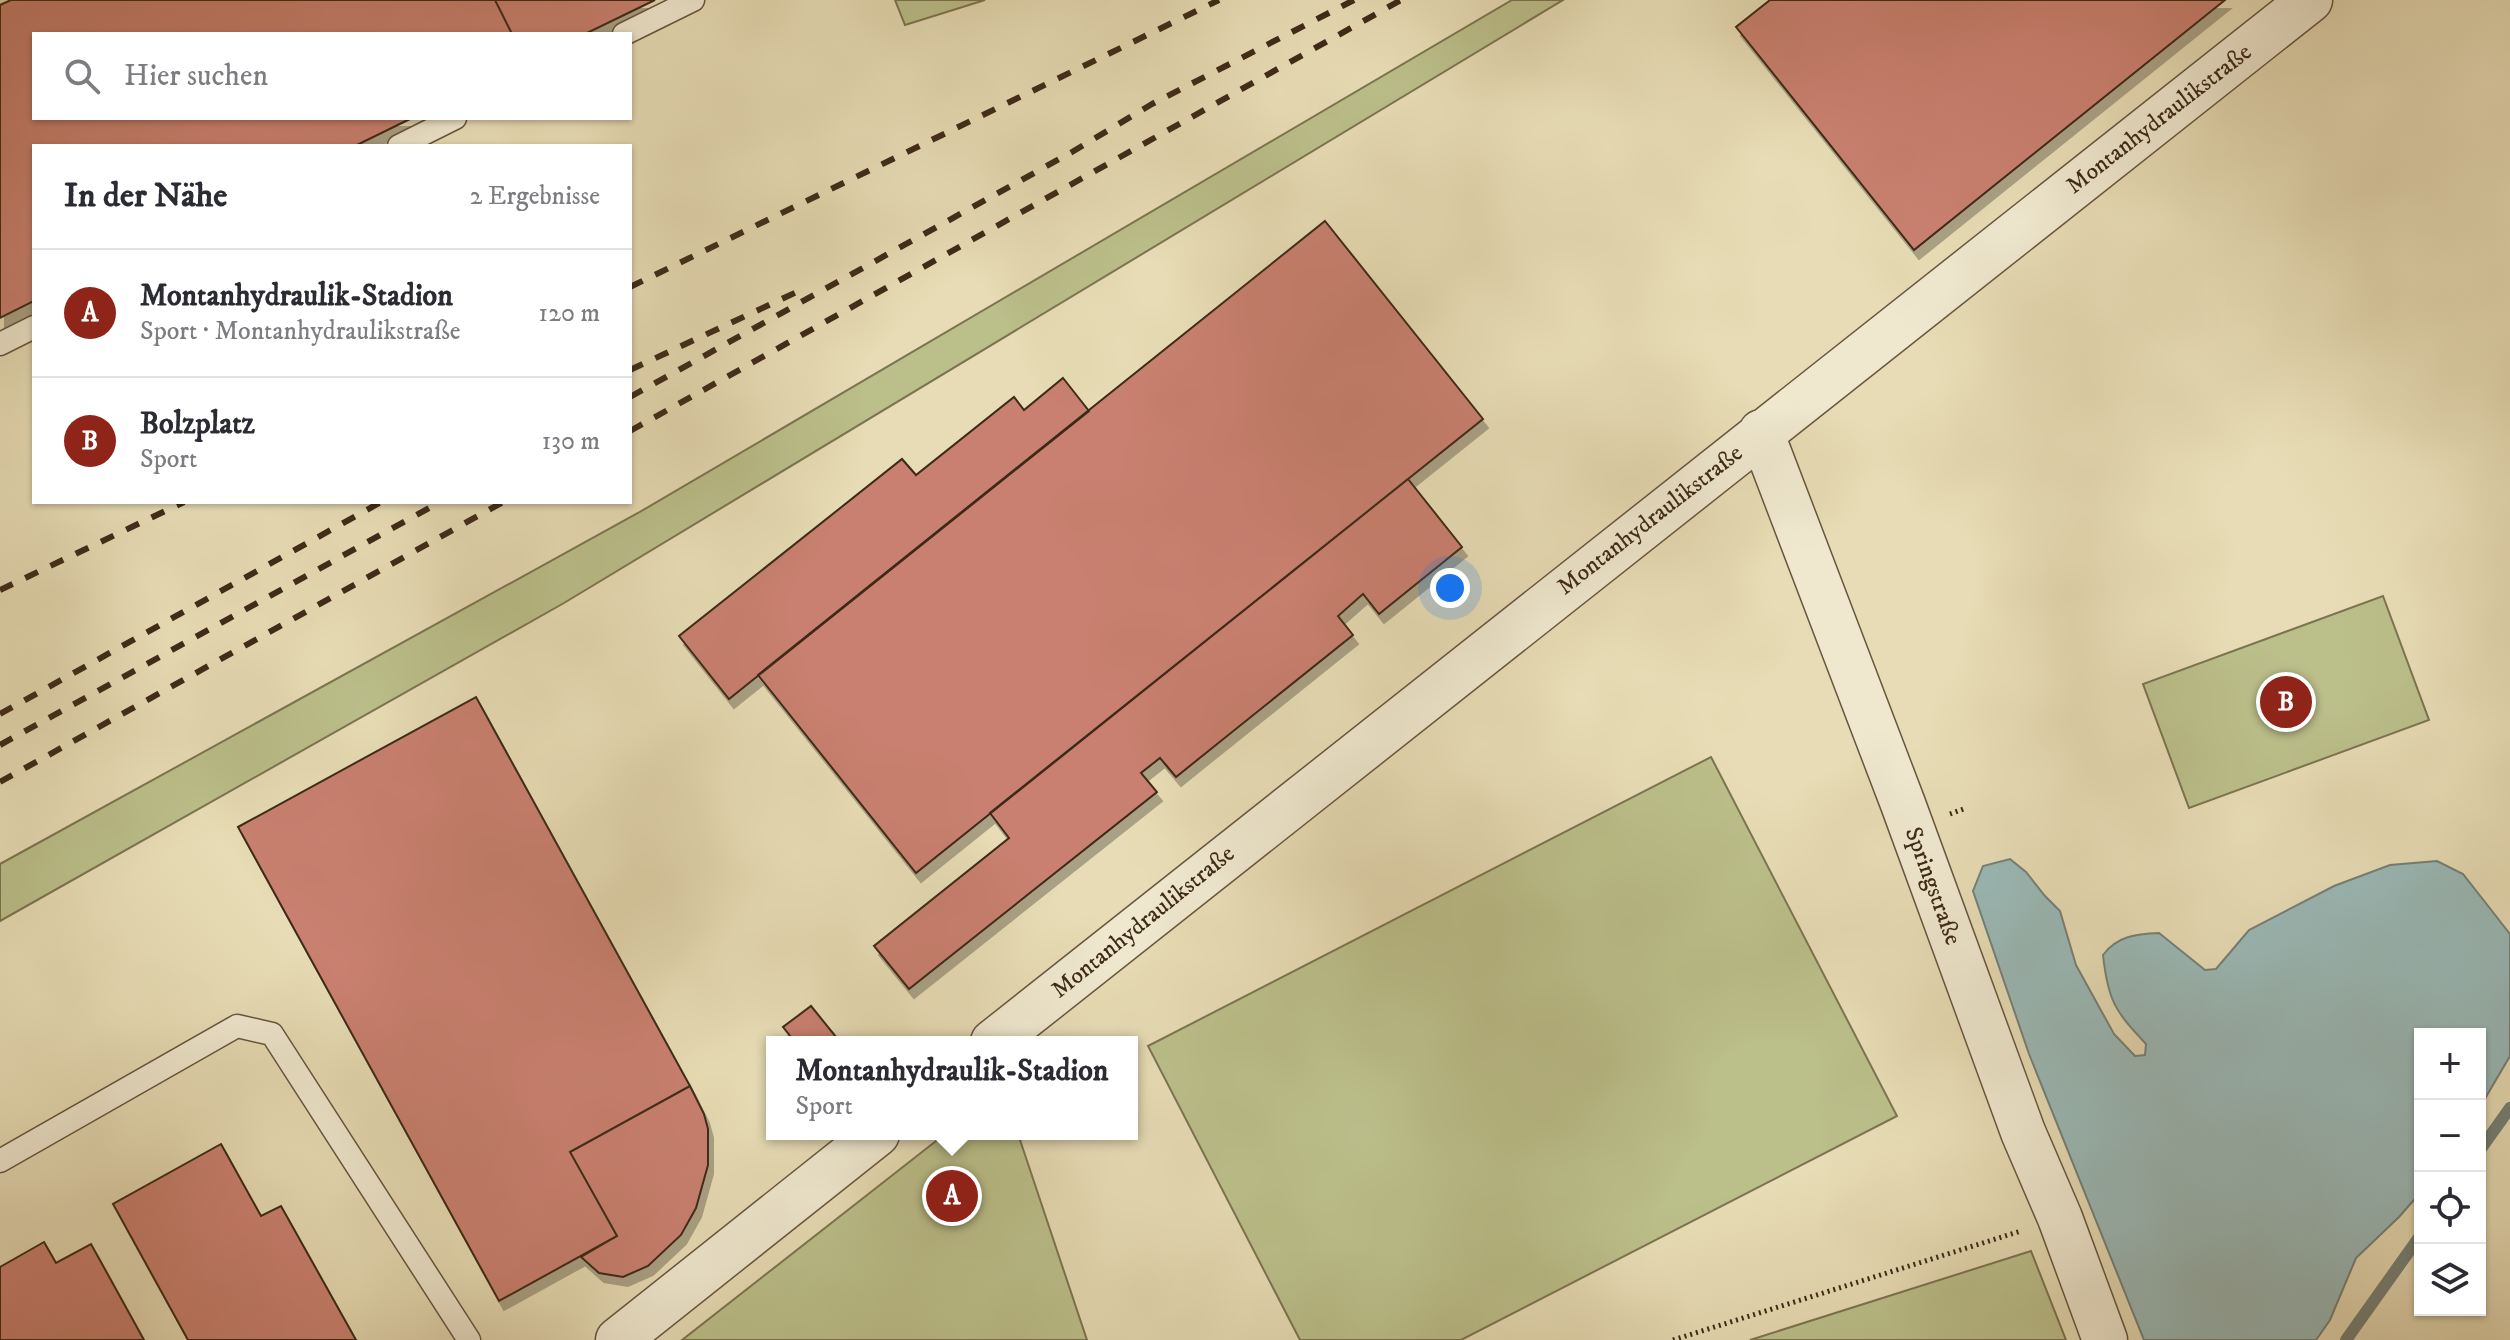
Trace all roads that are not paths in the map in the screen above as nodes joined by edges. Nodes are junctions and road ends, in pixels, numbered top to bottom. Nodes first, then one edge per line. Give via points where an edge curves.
1 (693, 0) edge
2 (2310, 0) edge
3 (628, 32) edge
4 (451, 120) edge
5 (403, 144) edge
6 (32, 328) edge
7 (0, 344) edge
8 (1761, 432) junction
9 (1001, 1036) edge
10 (869, 1140) edge
11 (0, 1161) edge
12 (469, 1340) edge
13 (618, 1340) edge
14 (2105, 1340) edge

1 - 3 lane
2 - 8 street, Montanhydraulikstraße
4 - 5 lane
6 - 7 lane
8 - 9 street, Montanhydraulikstraße
8 - 14 street, Springstraße
10 - 13 street
11 - 12 lane via 237,1026 272,1034

